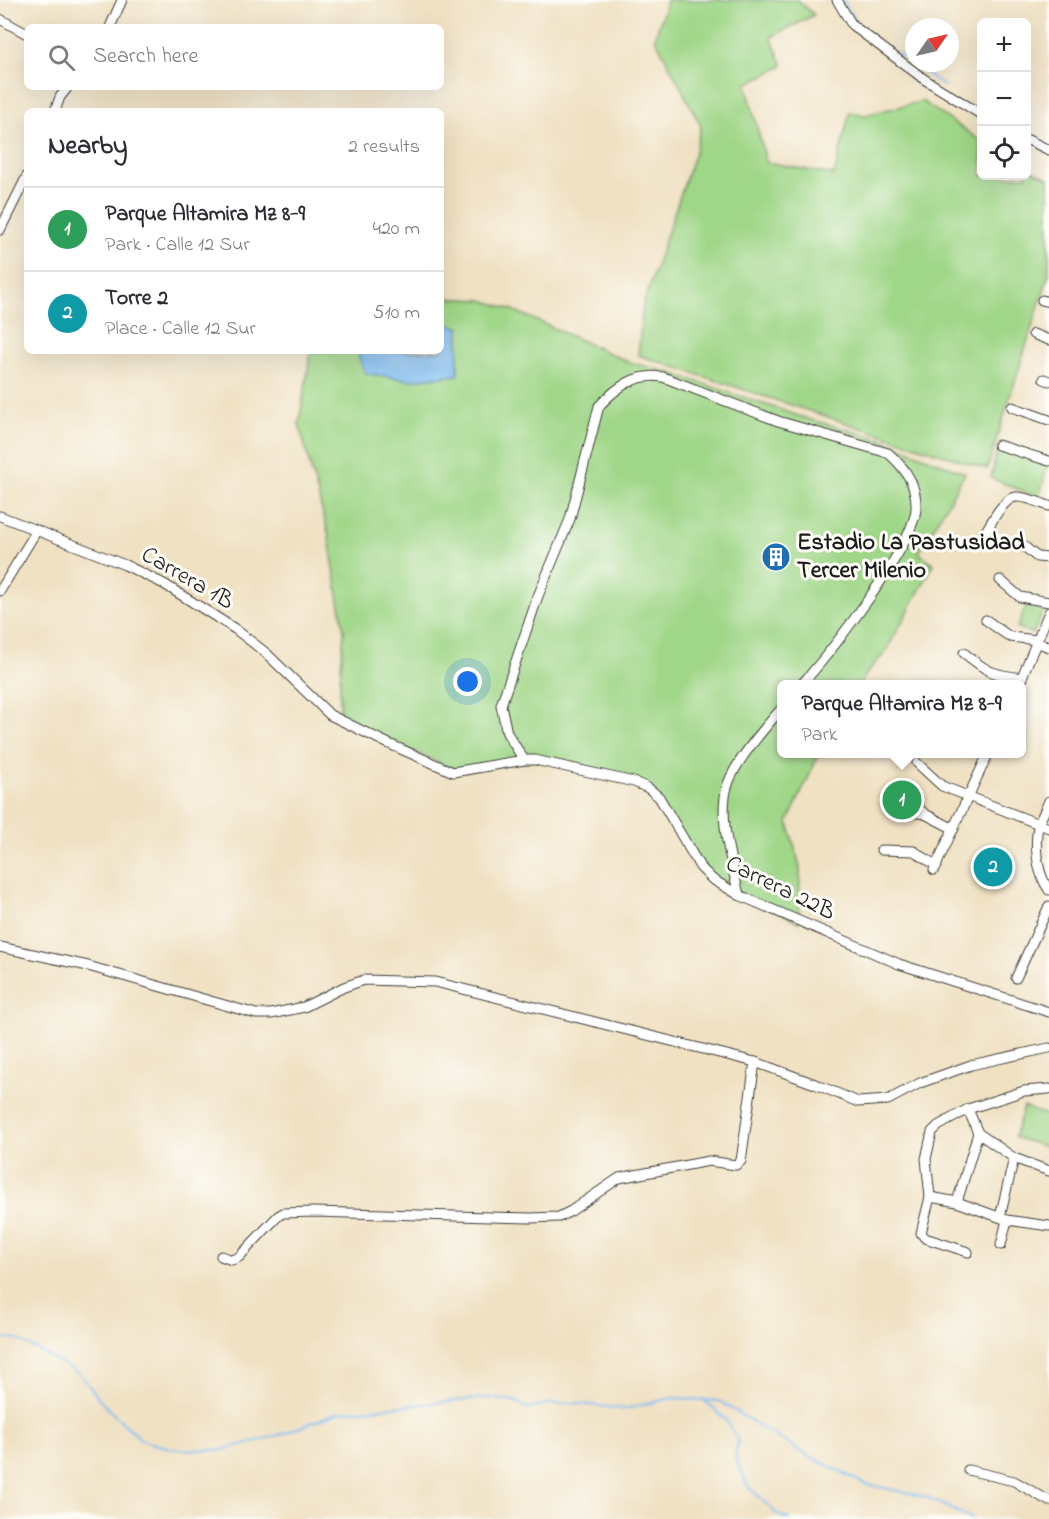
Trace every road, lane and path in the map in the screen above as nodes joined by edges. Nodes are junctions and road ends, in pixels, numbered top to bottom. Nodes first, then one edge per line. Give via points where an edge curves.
1 (122, 0) edge
2 (837, 0) edge
3 (0, 19) edge
4 (111, 24) edge
5 (24, 32) edge
6 (66, 90) edge
7 (56, 108) edge
8 (977, 113) edge
9 (1031, 141) edge
10 (1049, 150) edge
11 (24, 182) edge
12 (0, 230) edge
13 (1033, 334) dead end
14 (1049, 340) edge
15 (1012, 407) dead end
16 (1049, 420) edge
17 (998, 445) dead end
18 (1049, 461) edge
19 (1049, 506) edge
20 (0, 516) edge
21 (37, 530) junction
22 (986, 533) dead end
23 (1020, 543) dead end
24 (1049, 558) edge
25 (1000, 580) dead end
26 (0, 591) edge
27 (1049, 602) edge
28 (1049, 612) edge
29 (986, 620) dead end
30 (1037, 641) junction
31 (1049, 647) edge
32 (964, 653) dead end
33 (805, 680) edge
34 (1017, 680) edge
35 (1021, 680) edge
36 (777, 714) edge
37 (330, 715) joint
38 (985, 758) edge
39 (524, 760) junction
40 (917, 763) dead end
41 (900, 790) dead end
42 (967, 797) junction
43 (1049, 801) edge
44 (898, 810) dead end
45 (926, 814) junction
46 (1046, 815) edge
47 (1044, 827) edge
48 (954, 829) junction
49 (881, 850) dead end
50 (1049, 890) edge
51 (739, 895) junction
52 (1049, 906) edge
53 (0, 947) edge
54 (1016, 978) dead end
55 (1049, 1012) edge
56 (1049, 1048) edge
57 (755, 1062) junction
58 (1049, 1089) edge
59 (968, 1109) junction
60 (978, 1133) junction
61 (1014, 1158) junction
62 (1049, 1170) edge
63 (930, 1197) junction
64 (957, 1202) junction
65 (1003, 1218) junction
66 (1049, 1226) edge
67 (1001, 1245) dead end
68 (969, 1252) dead end
69 (221, 1256) dead end
70 (968, 1470) dead end
71 (1049, 1500) edge

1 - 4 street
2 - 8 street via 852,25
3 - 5 street
6 - 7 street
9 - 10 street
11 - 12 street
13 - 14 street
15 - 16 street
17 - 18 street
19 - 22 street via 1020,497 1011,499
20 - 21 street, Carrera 1B
21 - 26 street
21 - 37 street, Carrera 1B via 125,565 198,604 266,653
23 - 24 street via 1037,557
25 - 27 street via 1020,597
28 - 30 street
29 - 30 street via 1010,637
30 - 31 street
30 - 35 street
32 - 34 street via 993,674
33 - 39 street via 898,553 915,515 912,483 900,463 888,453 778,421 663,377 636,378 617,388 599,406 570,519 538,596 501,705 507,733
36 - 51 street via 751,744 728,784 724,806
37 - 39 street, Carrera 22B via 447,771
38 - 42 street
39 - 51 street, Carrera 22B via 648,788 659,797 700,867
40 - 42 street via 942,786
41 - 45 street
42 - 47 street
42 - 48 street
43 - 46 street
44 - 45 street
45 - 48 street
46 - 47 street
47 - 50 street via 1037,834 1040,870
48 - 49 street via 936,868 914,851
51 - 55 street, Carrera 22B via 899,964
52 - 54 street
53 - 57 street via 88,966 256,1014 304,1007 364,980 435,982
56 - 57 street via 971,1065 920,1083 888,1100 858,1102
57 - 69 street via 744,1148 736,1166 709,1161 619,1178 559,1217 283,1213 239,1257 232,1260
58 - 59 street via 1024,1091
59 - 60 street
59 - 63 street via 932,1132 926,1159
60 - 61 street
60 - 64 street
61 - 62 street
61 - 65 street
63 - 64 street
63 - 68 street via 922,1236
64 - 65 street
65 - 66 street
65 - 67 street
70 - 71 street via 1014,1481

